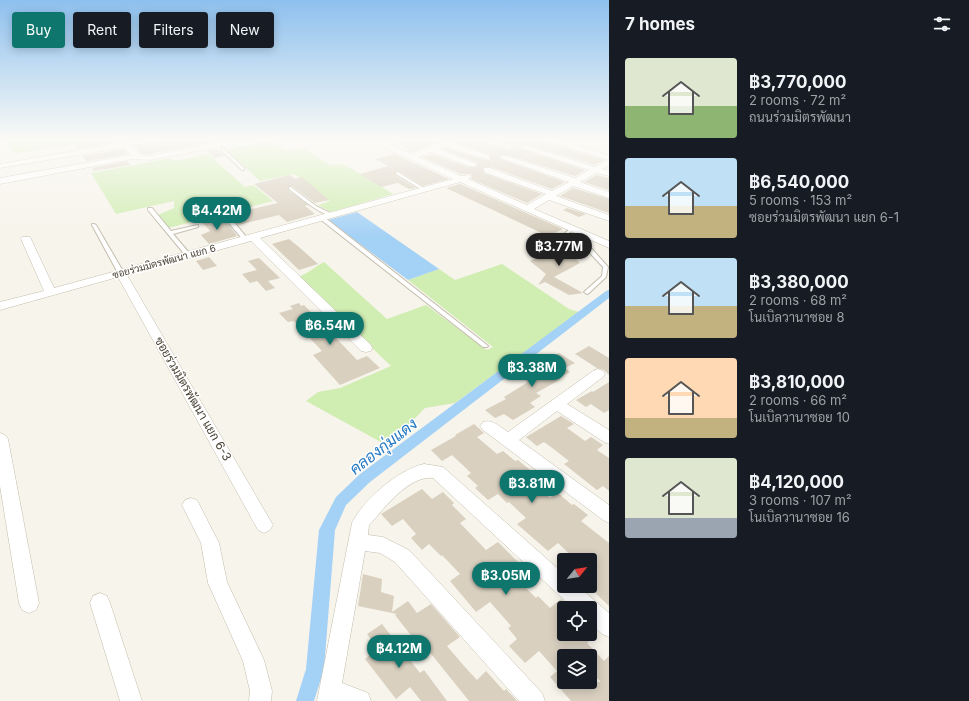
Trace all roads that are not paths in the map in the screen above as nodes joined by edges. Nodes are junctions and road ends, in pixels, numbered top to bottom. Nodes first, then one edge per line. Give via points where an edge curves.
1 (53, 172) edge
2 (449, 172) edge
3 (491, 172) edge
4 (544, 172) edge
5 (592, 172) edge
6 (397, 173) dead end
7 (463, 178) junction
8 (0, 181) edge
9 (574, 182) junction
10 (290, 188) dead end
11 (425, 190) junction
12 (551, 195) junction
13 (609, 195) edge
14 (530, 208) junction
15 (150, 209) dead end
16 (214, 212) dead end
17 (332, 215) junction
18 (322, 218) junction
19 (609, 218) edge
20 (94, 225) dead end
21 (196, 226) dead end
22 (573, 229) junction
23 (170, 233) junction
24 (249, 238) junction
25 (26, 239) dead end
26 (609, 239) edge
27 (609, 245) edge
28 (188, 255) junction
29 (121, 273) junction
30 (50, 292) junction
31 (587, 292) dead end
32 (0, 306) edge
33 (485, 346) dead end
34 (366, 348) dead end
35 (598, 374) dead end
36 (557, 404) junction
37 (488, 426) dead end
38 (609, 438) edge
39 (0, 439) edge
40 (508, 440) junction
41 (5, 491) edge
42 (191, 505) dead end
43 (609, 515) edge
44 (264, 525) dead end
45 (359, 542) junction
46 (580, 601) edge
47 (29, 603) dead end
48 (100, 603) dead end
49 (597, 616) edge
50 (609, 627) edge
51 (330, 695) edge
52 (131, 701) edge
53 (260, 701) edge
54 (360, 701) edge
55 (534, 701) edge

1 - 8 street
2 - 7 street
3 - 12 street
4 - 9 street
5 - 9 street
6 - 11 lane
7 - 11 street, ซอยร่วมมิตรพัฒนา แยก 6
7 - 14 street
9 - 12 street
9 - 13 street
10 - 17 lane
11 - 17 street, ซอยร่วมมิตรพัฒนา แยก 6
12 - 14 street
12 - 19 street
14 - 22 street
14 - 26 street
15 - 23 lane
16 - 24 lane
17 - 18 street, ซอยร่วมมิตรพัฒนา แยก 6
18 - 24 street, ซอยร่วมมิตรพัฒนา แยก 6
18 - 33 lane
20 - 29 lane
21 - 23 lane
22 - 27 street
22 - 31 lane via 567,233 569,239 590,250 606,267 604,276
23 - 28 lane
24 - 28 street, ซอยร่วมมิตรพัฒนา แยก 6
24 - 34 street
25 - 30 street
28 - 29 street, ซอยร่วมมิตรพัฒนา แยก 6
29 - 30 street, ซอยร่วมมิตรพัฒนา แยก 6
29 - 44 street, ซอยร่วมมิตรพัฒนา แยก 6-3
30 - 32 street, ซอยร่วมมิตรพัฒนา แยก 6
35 - 36 street
36 - 38 street
36 - 40 street
37 - 40 street
39 - 41 street
40 - 43 street
41 - 47 street
42 - 53 street via 210,543 218,582 253,660 261,691
45 - 46 street via 361,523 379,501 410,476 418,472 437,472
45 - 51 street
45 - 55 street via 383,545 402,556
48 - 52 street
49 - 50 street
51 - 54 street

